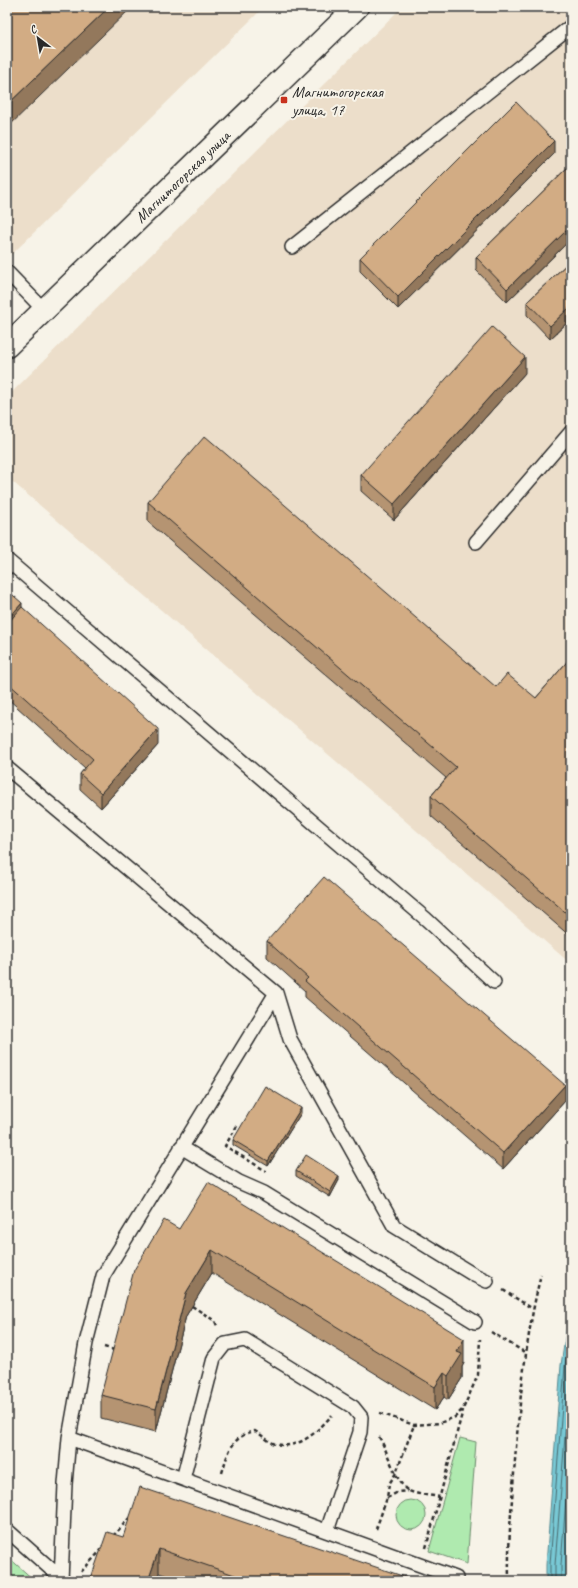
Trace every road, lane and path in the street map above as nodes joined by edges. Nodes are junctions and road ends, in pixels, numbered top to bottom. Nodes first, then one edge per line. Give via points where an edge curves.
1 (357, 7) edge
2 (571, 26) edge
3 (292, 247) dead end
4 (7, 272) edge
5 (44, 310) junction
6 (7, 346) edge
7 (571, 432) edge
8 (476, 542) dead end
9 (7, 560) edge
10 (7, 768) edge
11 (494, 982) dead end
12 (276, 993) junction
13 (237, 1126) dead end
14 (181, 1147) junction
15 (268, 1173) dead end
16 (541, 1274) dead end
17 (487, 1281) joint
18 (192, 1306) edge
19 (533, 1309) junction
20 (478, 1328) joint
21 (489, 1331) dead end
22 (225, 1344) junction
23 (526, 1353) junction
24 (344, 1402) junction
25 (463, 1409) junction
26 (361, 1417) junction
27 (414, 1424) junction
28 (69, 1438) junction
29 (396, 1473) junction
30 (183, 1479) junction
31 (216, 1491) junction
32 (408, 1491) junction
33 (440, 1497) junction
34 (387, 1498) junction
35 (133, 1514) edge
36 (7, 1530) edge
37 (327, 1531) junction
38 (108, 1541) edge
39 (104, 1547) edge
40 (370, 1547) junction
41 (421, 1565) junction
42 (79, 1574) dead end
43 (456, 1578) dead end
44 (61, 1580) edge
45 (509, 1581) edge

1 - 5 street, Магнитогорская улица
2 - 3 lane
4 - 5 lane
5 - 6 street, Магнитогорская улица
7 - 8 lane
9 - 11 lane via 420,914
10 - 12 lane
12 - 14 lane
12 - 17 lane via 290,1039 394,1226
13 - 15 path via 225,1146
14 - 20 lane via 239,1182 264,1193
14 - 28 lane via 102,1276 86,1343
16 - 19 path
17 - 19 path
18 - 22 path via 215,1321
19 - 23 path
20 - 25 path via 478,1375
21 - 23 path
22 - 24 lane via 245,1340
22 - 30 lane via 214,1358
23 - 45 path via 520,1394 508,1548
24 - 26 lane via 354,1407
24 - 31 path via 318,1431 304,1440 275,1444 255,1431 245,1433 235,1440
25 - 27 path via 455,1417 440,1424
25 - 33 path
26 - 27 path via 376,1412
26 - 29 path via 384,1444
26 - 37 lane via 360,1432
27 - 29 path
28 - 30 lane
28 - 44 lane
29 - 32 path
29 - 34 path via 389,1484
30 - 31 lane
31 - 37 lane
32 - 33 path
32 - 34 path via 398,1492
33 - 41 path
34 - 40 path
35 - 38 path
36 - 44 lane
37 - 40 lane
39 - 42 path
40 - 41 lane
41 - 43 lane

